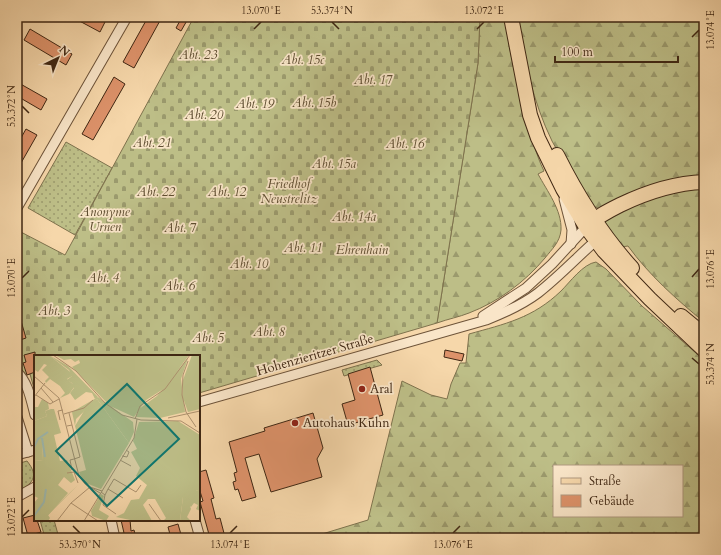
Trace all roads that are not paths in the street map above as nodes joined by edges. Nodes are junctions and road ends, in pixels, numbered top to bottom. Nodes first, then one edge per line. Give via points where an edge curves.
1 (127, 17) edge
2 (512, 17) edge
3 (524, 82) junction
4 (704, 182) edge
5 (563, 189) junction
6 (17, 208) edge
7 (591, 223) junction
8 (600, 237) junction
9 (571, 244) junction
10 (671, 318) junction
11 (439, 332) junction
12 (704, 335) edge
13 (704, 341) edge
14 (704, 350) edge
15 (17, 372) edge
16 (200, 402) edge
17 (34, 411) edge
18 (17, 417) edge
19 (33, 450) edge
20 (17, 455) edge
21 (34, 488) edge
22 (17, 497) edge
23 (111, 521) edge
24 (195, 521) edge
25 (115, 538) edge
26 (200, 538) edge

1 - 6 street
2 - 3 main road
3 - 5 main road via 530,115 538,138
3 - 7 main road via 542,126
4 - 7 main road via 682,184 644,194 603,213
5 - 7 main road
5 - 9 street via 572,230
7 - 8 main road
7 - 9 street, Hohenzieritzer Straße
8 - 10 main road via 611,259
8 - 11 street, Hohenzieritzer Straße via 553,281 516,306 486,320
8 - 12 main road via 684,319
9 - 11 street, Hohenzieritzer Straße via 526,288 504,303 480,318
10 - 13 main road
10 - 14 main road
11 - 16 street, Hohenzieritzer Straße
15 - 17 street via 25,383
18 - 19 street
19 - 20 street
21 - 22 street
23 - 25 street
24 - 26 street

